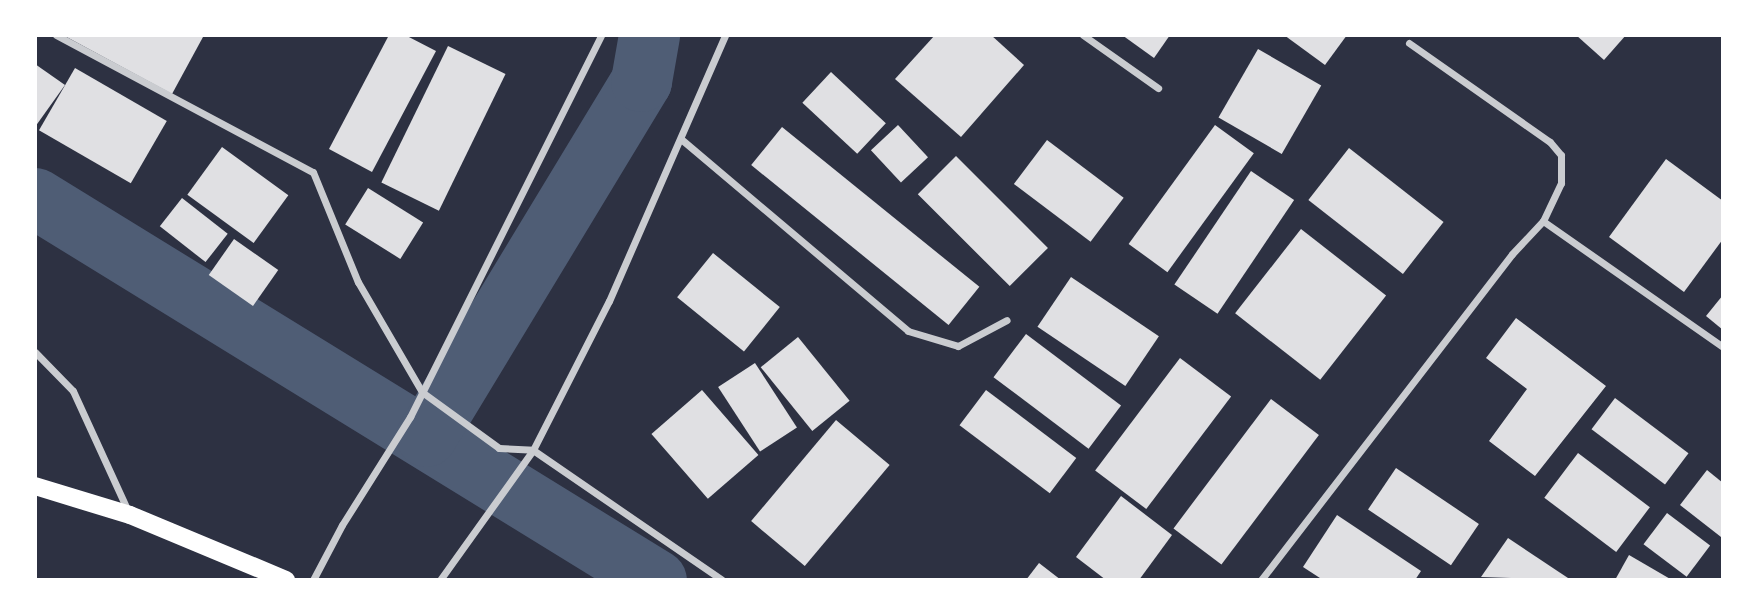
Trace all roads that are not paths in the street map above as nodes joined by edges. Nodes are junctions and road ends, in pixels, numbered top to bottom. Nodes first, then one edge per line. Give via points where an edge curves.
1 (56, 35) edge
2 (601, 35) edge
3 (725, 35) edge
4 (1083, 35) edge
5 (1409, 43) dead end
6 (1158, 89) dead end
7 (681, 139) junction
8 (1543, 221) junction
9 (1007, 320) dead end
10 (1723, 347) edge
11 (35, 352) edge
12 (422, 391) junction
13 (533, 450) junction
14 (35, 486) edge
15 (130, 515) junction
16 (286, 580) edge
17 (313, 580) edge
18 (440, 580) edge
19 (722, 580) edge
20 (1261, 580) edge

1 - 12 street via 313,172 358,282
2 - 12 street via 517,212
3 - 7 street
4 - 6 street
5 - 8 street via 1550,142 1561,155 1561,183
7 - 9 street via 908,331 958,346
7 - 13 street via 609,301
8 - 10 street
8 - 20 street via 1503,265
11 - 15 street via 80,402
12 - 13 street via 499,447
12 - 17 street
13 - 18 street
13 - 19 street
14 - 15 main road
15 - 16 main road

